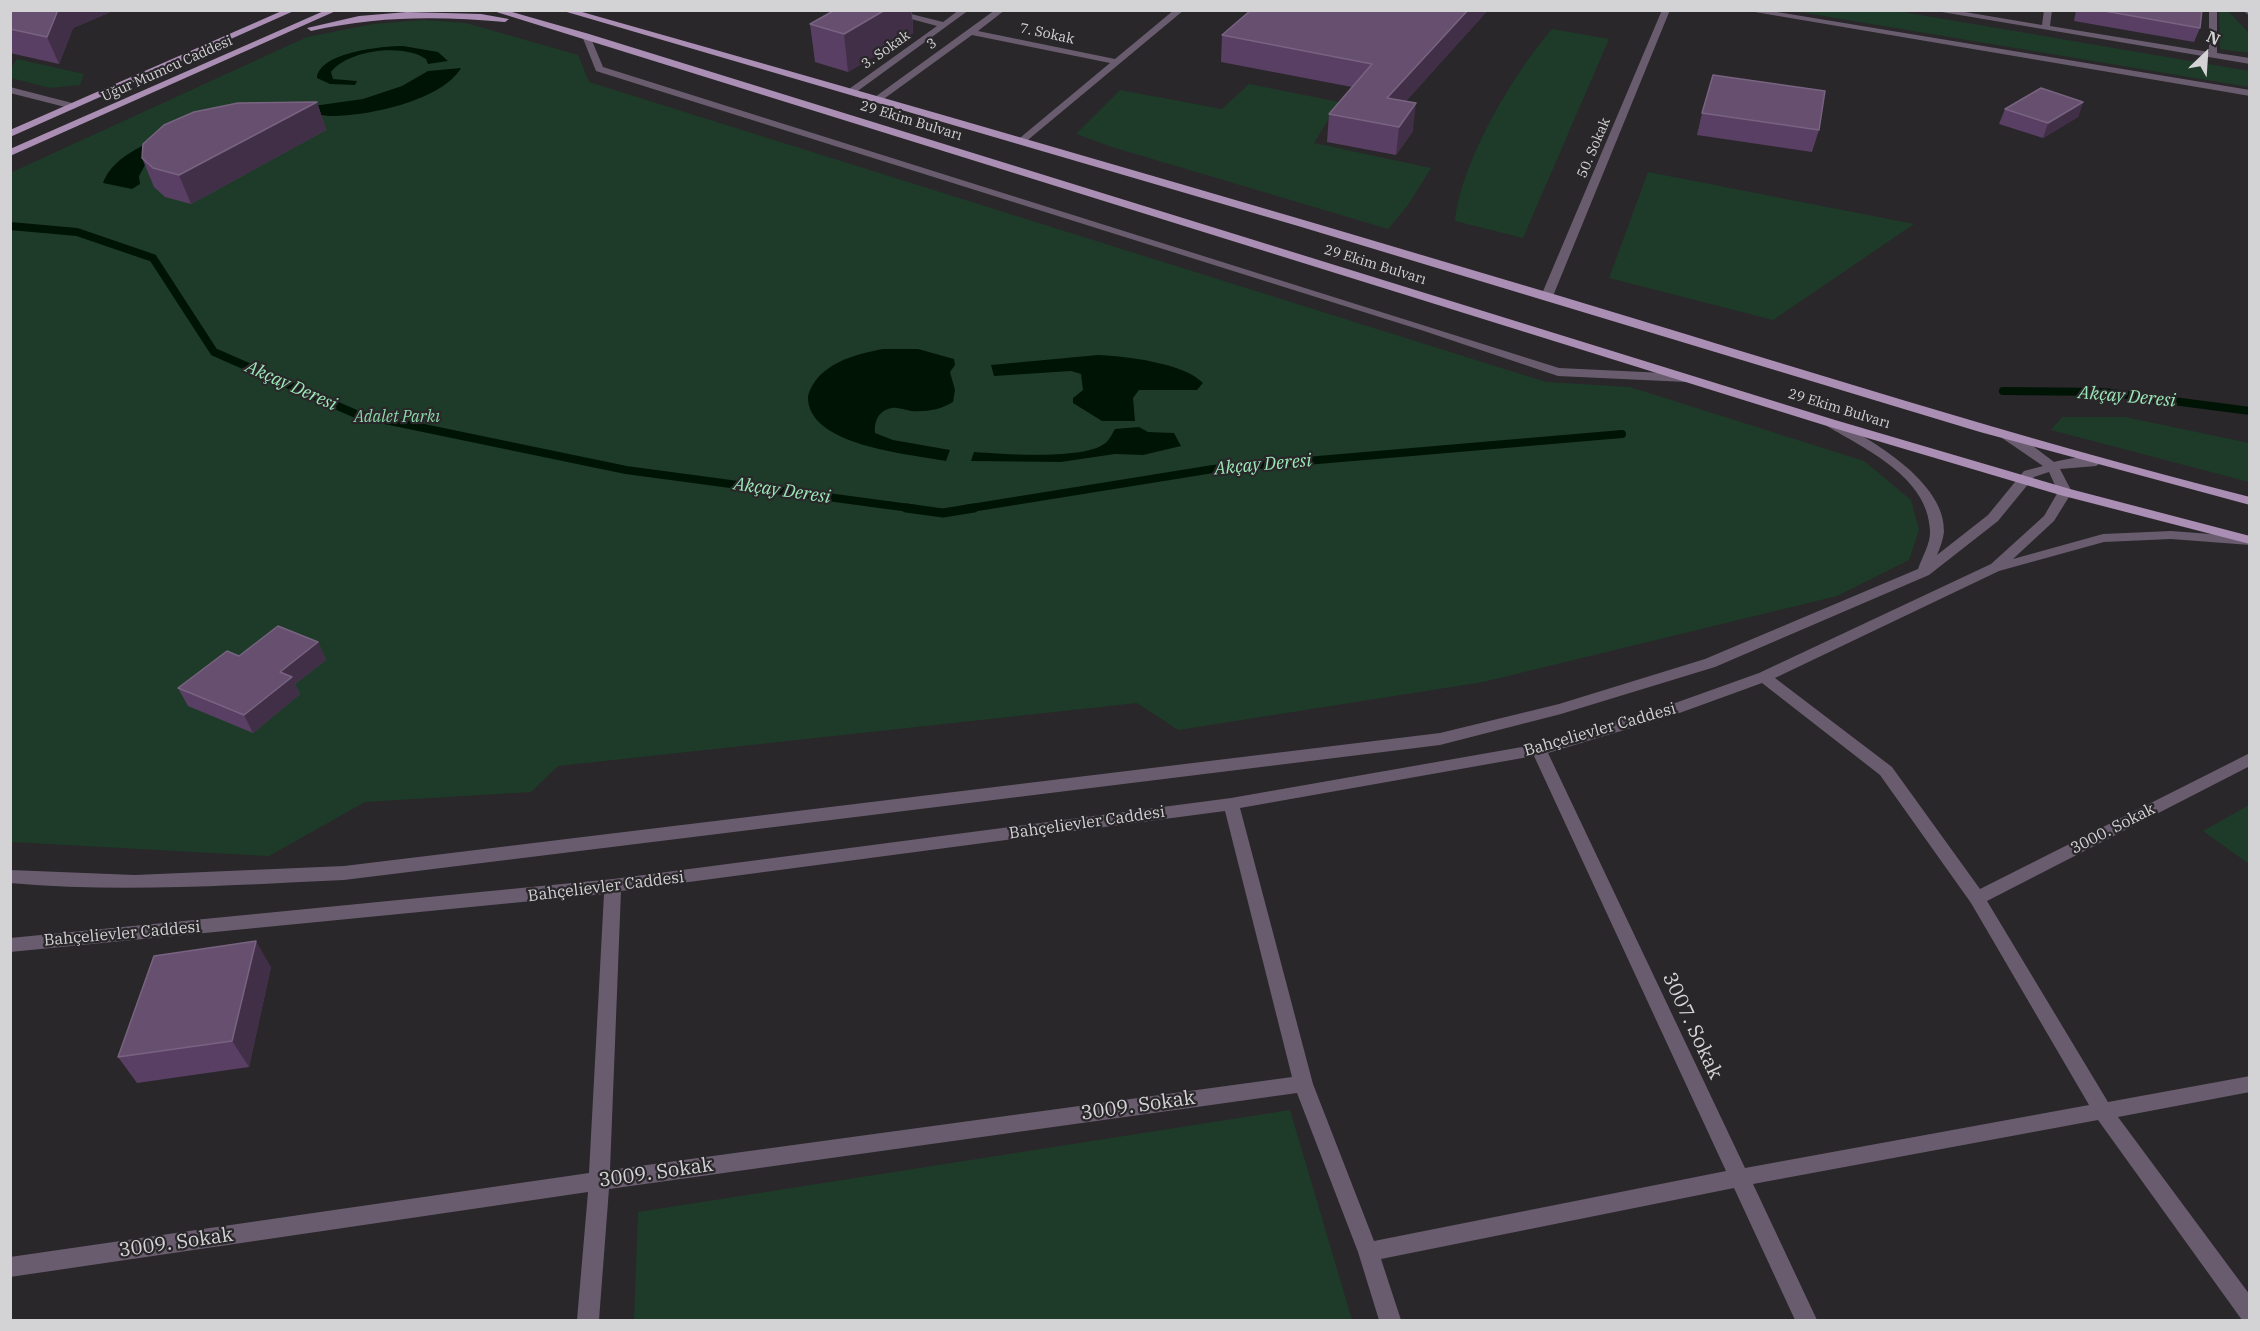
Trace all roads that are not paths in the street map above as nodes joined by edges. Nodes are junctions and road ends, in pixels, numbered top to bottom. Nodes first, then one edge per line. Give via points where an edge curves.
1 (292, 10) edge
2 (334, 10) edge
3 (494, 10) edge
4 (564, 10) edge
5 (882, 10) edge
6 (964, 10) edge
7 (1001, 10) edge
8 (1180, 10) edge
9 (1666, 10) edge
10 (1747, 10) edge
11 (1934, 10) edge
12 (2048, 10) edge
13 (2213, 10) edge
14 (2246, 10) edge
15 (2250, 14) edge
16 (541, 23) junction
17 (945, 25) junction
18 (2046, 28) junction
19 (972, 32) junction
20 (586, 36) junction
21 (253, 45) junction
22 (2213, 56) junction
23 (1116, 62) junction
24 (2250, 62) edge
25 (10, 90) edge
26 (852, 91) junction
27 (2250, 93) edge
28 (878, 99) junction
29 (73, 105) junction
30 (10, 134) edge
31 (1020, 142) junction
32 (10, 153) edge
33 (1547, 296) junction
34 (1686, 378) junction
35 (1831, 423) junction
36 (2006, 435) junction
37 (2096, 462) junction
38 (2050, 466) junction
39 (2022, 480) junction
40 (2065, 492) junction
41 (2250, 501) edge
42 (2250, 541) edge
43 (1996, 567) junction
44 (1924, 572) junction
45 (1764, 677) junction
46 (1539, 750) junction
47 (2250, 759) edge
48 (1231, 804) junction
49 (10, 876) edge
50 (614, 886) junction
51 (1977, 898) junction
52 (10, 945) edge
53 (1303, 1083) junction
54 (2250, 1084) edge
55 (2103, 1111) junction
56 (1738, 1178) junction
57 (599, 1181) junction
58 (1368, 1252) junction
59 (10, 1267) edge
60 (2250, 1313) edge
61 (588, 1320) edge
62 (1390, 1320) edge
63 (1806, 1320) edge

1 - 29 main road, Uğur Mumcu Caddesi
2 - 21 main road, Uğur Mumcu Caddesi
3 - 16 main road, 29 Ekim Bulvarı
4 - 26 main road, 29 Ekim Bulvarı
5 - 17 street
6 - 17 street, 3. Sokak
7 - 19 street, 3
8 - 23 street
9 - 33 street, 50. Sokak
10 - 27 street
11 - 18 street
12 - 18 street
13 - 22 street
14 - 15 street
16 - 20 main road, 29 Ekim Bulvarı
16 - 21 main road via 454,15 385,16 321,25
17 - 26 street, 3. Sokak
18 - 22 street
19 - 23 street, 7. Sokak
19 - 28 street, 3
20 - 34 main road, 29 Ekim Bulvarı
20 - 34 street via 599,69 1558,372
21 - 32 main road, Uğur Mumcu Caddesi
22 - 24 street
23 - 31 street
25 - 29 street
26 - 28 main road, 29 Ekim Bulvarı
28 - 31 main road, 29 Ekim Bulvarı
29 - 30 main road, Uğur Mumcu Caddesi
31 - 33 main road, 29 Ekim Bulvarı
33 - 36 main road, 29 Ekim Bulvarı
34 - 35 main road, 29 Ekim Bulvarı
35 - 39 main road, 29 Ekim Bulvarı
35 - 44 street via 1898,464 1924,492 1938,530
36 - 37 main road, 29 Ekim Bulvarı
36 - 38 street via 2032,449
37 - 38 street, Bahçelievler Caddesi
37 - 41 main road, 29 Ekim Bulvarı
38 - 39 street, Bahçelievler Caddesi
38 - 40 street
39 - 40 main road, 29 Ekim Bulvarı
39 - 44 street, Bahçelievler Caddesi via 1993,518
40 - 42 main road, 29 Ekim Bulvarı
40 - 43 street, Bahçelievler Caddesi via 2049,518
42 - 43 street via 2170,535 2103,538
43 - 45 street, Bahçelievler Caddesi
44 - 49 street, Bahçelievler Caddesi via 1710,663 1561,709 1440,739 344,873 197,880 55,881
45 - 46 street, Bahçelievler Caddesi
45 - 51 street via 1886,771
46 - 48 street, Bahçelievler Caddesi
46 - 56 street, 3007. Sokak
47 - 51 street, 3000. Sokak
48 - 50 street, Bahçelievler Caddesi
48 - 53 street
50 - 52 street, Bahçelievler Caddesi
50 - 57 street
51 - 55 street
53 - 57 street, 3009. Sokak
53 - 58 street
54 - 55 street
55 - 56 street
55 - 60 street
56 - 58 street
56 - 63 street, 3007. Sokak
57 - 59 street, 3009. Sokak
57 - 61 street
58 - 62 street

